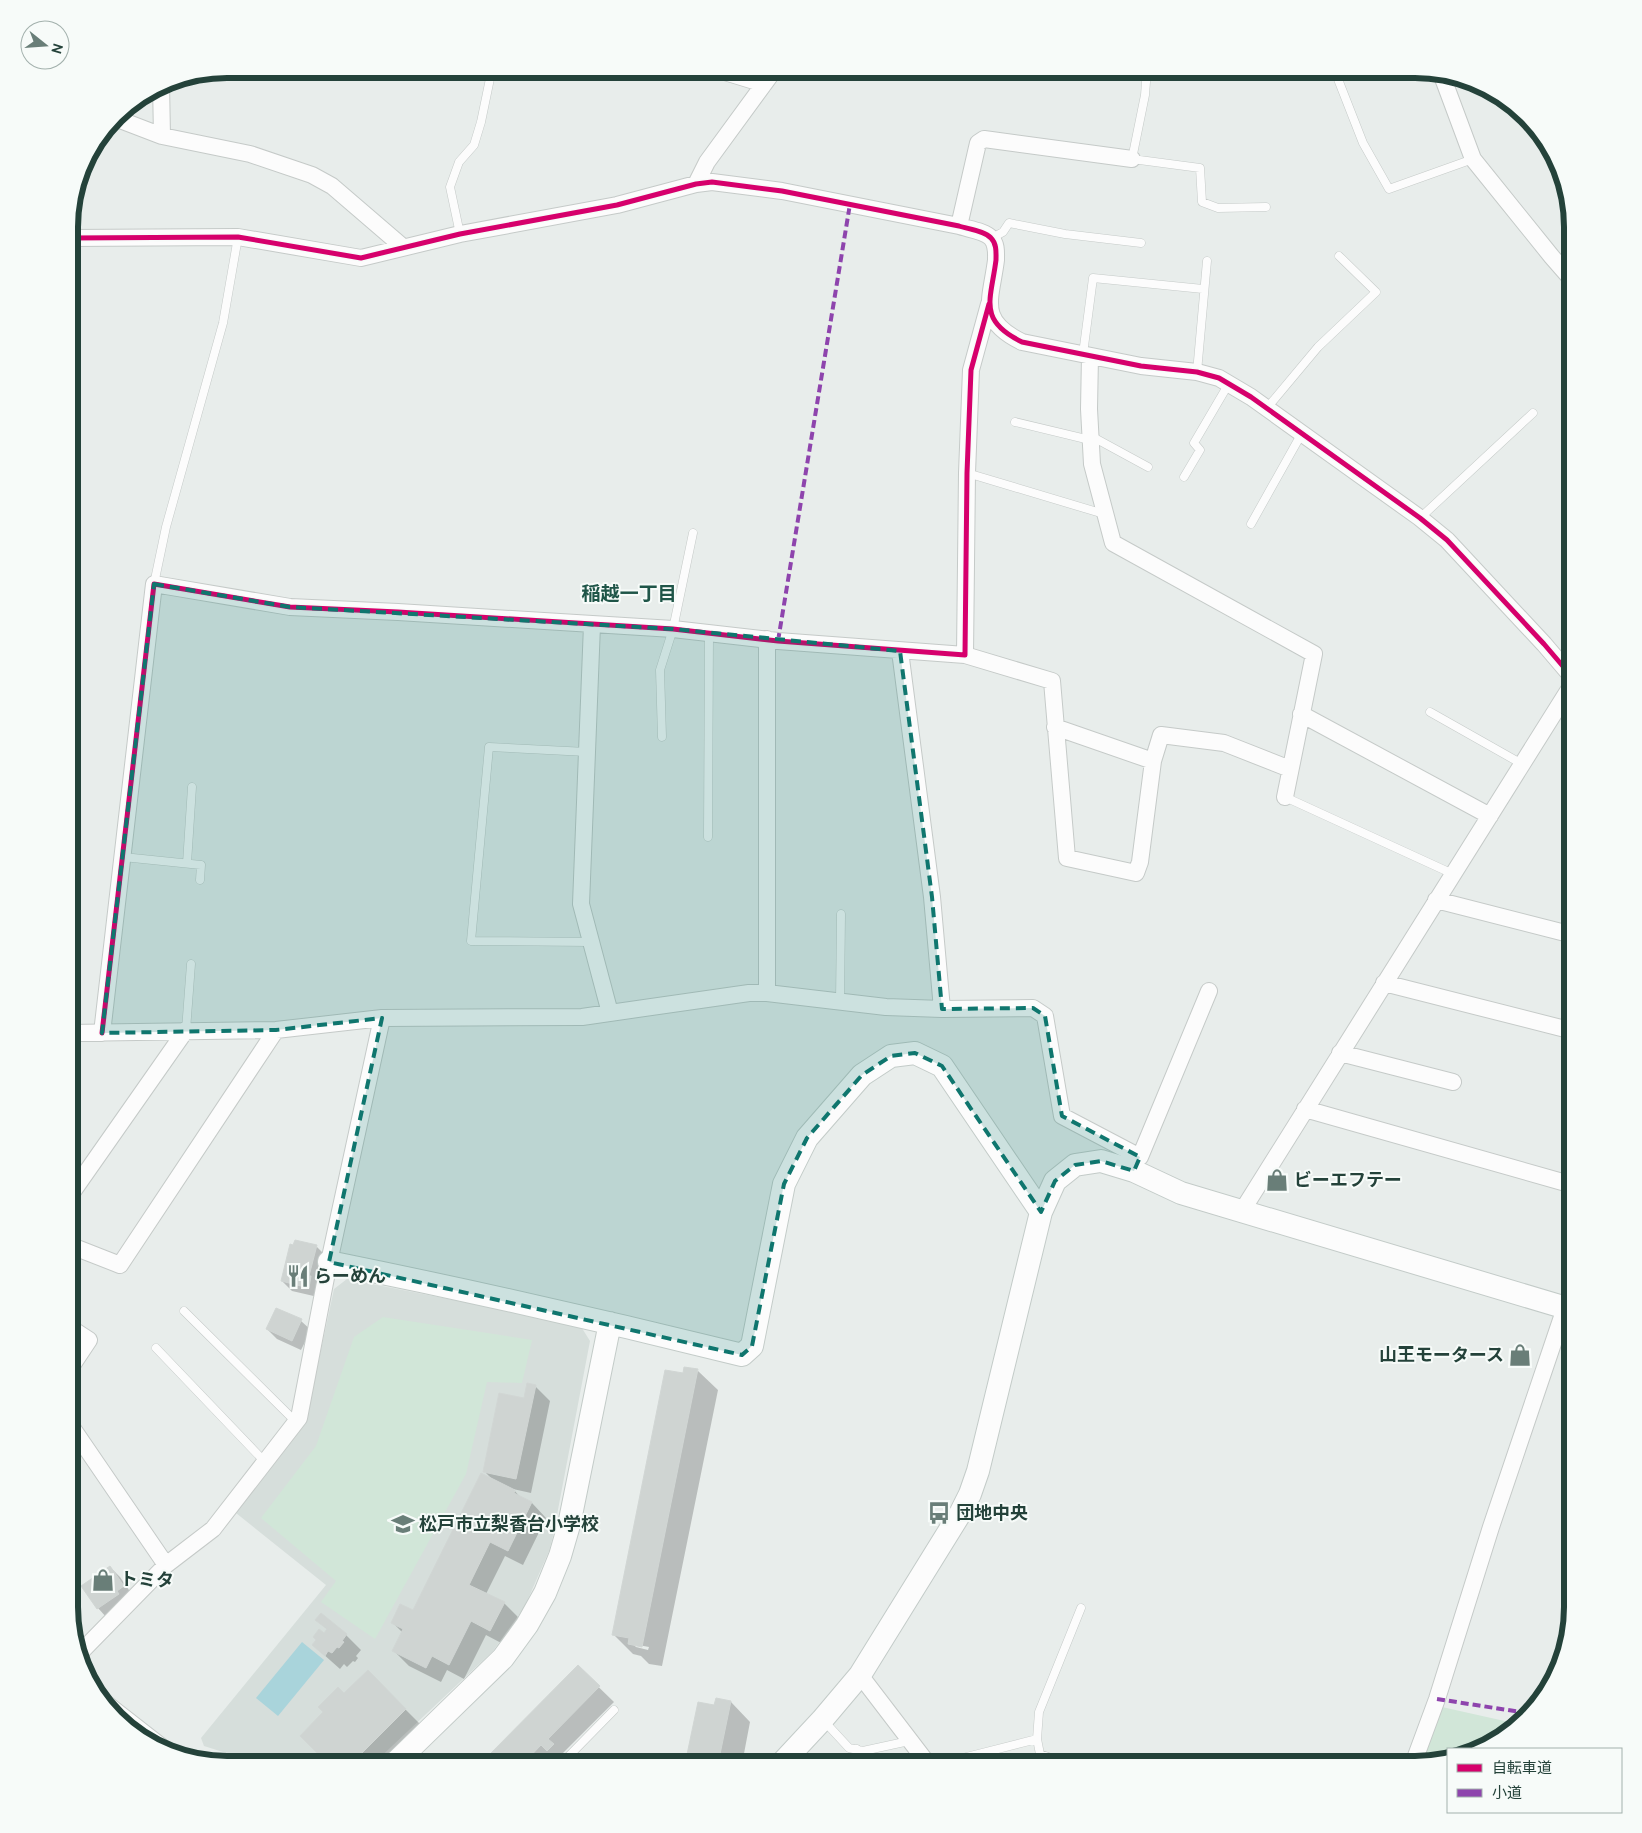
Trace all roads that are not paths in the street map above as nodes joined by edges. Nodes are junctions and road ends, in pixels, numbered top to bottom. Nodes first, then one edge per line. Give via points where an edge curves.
1 (490, 77) edge
2 (742, 77) edge
3 (769, 77) edge
4 (1146, 78) edge
5 (1337, 78) edge
6 (1444, 80) edge
7 (764, 84) junction
8 (161, 92) edge
9 (122, 120) edge
10 (162, 136) junction
11 (1132, 159) junction
12 (1474, 159) junction
13 (696, 184) junction
14 (1266, 207) dead end
15 (959, 226) junction
16 (460, 234) junction
17 (238, 237) junction
18 (78, 238) edge
19 (992, 238) junction
20 (1141, 243) dead end
21 (403, 247) junction
22 (1339, 256) dead end
23 (1206, 261) dead end
24 (1564, 271) edge
25 (1203, 289) junction
26 (989, 304) junction
27 (1087, 355) junction
28 (1197, 372) junction
29 (1228, 385) junction
30 (1267, 408) junction
31 (1533, 413) dead end
32 (1015, 422) dead end
33 (1302, 433) junction
34 (1090, 438) junction
35 (1148, 467) dead end
36 (967, 472) junction
37 (1184, 477) dead end
38 (1104, 514) junction
39 (1420, 518) junction
40 (1251, 524) dead end
41 (693, 533) dead end
42 (154, 584) junction
43 (592, 625) junction
44 (673, 629) junction
45 (709, 633) junction
46 (767, 639) junction
47 (900, 651) junction
48 (965, 655) junction
49 (1564, 667) edge
50 (1564, 697) edge
51 (1430, 712) dead end
52 (1301, 714) junction
53 (1055, 727) junction
54 (662, 736) dead end
55 (587, 752) junction
56 (1153, 761) junction
57 (1522, 764) junction
58 (1290, 769) junction
59 (192, 787) dead end
60 (1285, 797) joint
61 (1490, 816) junction
62 (708, 837) dead end
63 (123, 857) junction
64 (186, 863) junction
65 (1453, 874) junction
66 (200, 880) dead end
67 (1436, 900) junction
68 (842, 914) dead end
69 (1564, 933) edge
70 (591, 942) junction
71 (192, 964) dead end
72 (1384, 983) junction
73 (1209, 991) dead end
74 (767, 993) junction
75 (840, 1002) junction
76 (942, 1009) junction
77 (610, 1013) junction
78 (382, 1018) junction
79 (1564, 1029) edge
80 (186, 1030) junction
81 (276, 1030) junction
82 (78, 1033) edge
83 (102, 1033) junction
84 (1340, 1053) junction
85 (1453, 1082) dead end
86 (1305, 1109) junction
87 (1137, 1164) junction
88 (1564, 1183) edge
89 (78, 1184) edge
90 (1242, 1211) junction
91 (1041, 1212) junction
92 (78, 1248) edge
93 (329, 1262) junction
94 (1564, 1303) edge
95 (184, 1311) dead end
96 (610, 1323) junction
97 (1564, 1324) edge
98 (78, 1333) edge
99 (156, 1348) dead end
100 (78, 1356) edge
101 (296, 1422) junction
102 (78, 1436) edge
103 (265, 1462) junction
104 (166, 1565) junction
105 (1081, 1608) dead end
106 (84, 1649) edge
107 (860, 1675) junction
108 (614, 1710) dead end
109 (822, 1720) junction
110 (1037, 1739) junction
111 (909, 1741) junction
112 (857, 1750) junction
113 (402, 1756) edge
114 (569, 1756) edge
115 (788, 1756) edge
116 (855, 1756) edge
117 (921, 1756) edge
118 (970, 1756) edge
119 (1046, 1756) edge
120 (1416, 1756) edge

1 - 16 lane via 474,145 459,162 450,187
2 - 7 street
3 - 7 street
4 - 11 lane
5 - 12 lane via 1363,143 1389,189
6 - 12 street
7 - 13 street via 707,162
8 - 10 street
9 - 10 street
10 - 21 street via 250,154 312,175 332,186
11 - 14 lane via 1200,168 1202,202 1218,208
11 - 15 street via 984,139 978,143
12 - 24 street
13 - 15 street via 712,182 782,191
13 - 16 street via 617,206
15 - 19 street
16 - 21 street
17 - 18 street
17 - 21 street via 362,258
17 - 42 lane via 223,323 166,526
19 - 20 lane via 1003,232 1009,223
19 - 26 street via 997,251
22 - 30 lane via 1376,292 1318,347
23 - 25 lane
25 - 27 lane via 1093,278
25 - 28 lane
26 - 27 street via 993,319 1008,335 1022,342
26 - 36 street via 971,370
27 - 28 street via 1141,366
27 - 34 street
28 - 29 street via 1218,378
29 - 30 street
29 - 37 lane via 1194,443 1200,450
30 - 33 street
31 - 39 lane
32 - 34 lane
33 - 39 street
33 - 40 lane
34 - 35 lane
34 - 38 street via 1092,464
36 - 38 lane
36 - 48 street
38 - 52 street via 1113,543 1314,654
39 - 49 street via 1447,540
41 - 44 lane
42 - 43 street via 290,607
42 - 63 street
43 - 44 street
43 - 55 street
44 - 45 street
44 - 54 lane via 660,670
45 - 46 street
45 - 62 lane
46 - 47 street
46 - 74 street
47 - 48 street
47 - 76 street via 932,897
48 - 53 street via 1052,681
50 - 57 street
51 - 57 lane
52 - 58 street
52 - 61 street
53 - 56 street
53 - 56 street via 1067,858 1136,873
55 - 70 street via 581,904
55 - 70 lane via 489,747 471,941
56 - 58 street via 1161,735 1224,743
57 - 61 street
58 - 60 street
59 - 64 lane
60 - 65 lane
61 - 65 street
63 - 64 lane
63 - 83 street
64 - 66 lane via 201,865
65 - 67 street
67 - 69 street
67 - 72 street
68 - 75 lane
70 - 77 street
71 - 80 lane
72 - 79 street
72 - 84 street
73 - 87 street
74 - 75 street
74 - 77 street
75 - 76 street
76 - 87 street via 1033,1008 1045,1016 1062,1116
77 - 78 street via 582,1017
78 - 81 street
78 - 93 street
80 - 81 street
80 - 83 street
80 - 89 street
81 - 92 street via 120,1265
82 - 83 street
84 - 85 street
84 - 86 street
86 - 88 street
86 - 90 street
87 - 90 street via 1182,1193
87 - 91 street via 1101,1160 1076,1165 1055,1181
90 - 94 street
91 - 96 street via 942,1066 915,1053 891,1056 862,1075 807,1138 784,1184 752,1346 742,1355
91 - 107 street via 970,1494
93 - 96 street
93 - 101 street via 300,1418
95 - 101 lane
96 - 113 street via 569,1525 545,1592 528,1625 504,1658
97 - 120 street via 1491,1527
98 - 100 street via 89,1340
99 - 103 lane
101 - 103 street
102 - 104 street
103 - 104 street via 213,1529
104 - 106 street
105 - 110 lane via 1039,1712
107 - 109 street
107 - 111 street
108 - 114 lane
109 - 112 lane via 849,1748
109 - 115 street
110 - 118 lane
110 - 119 lane via 1040,1754
111 - 112 lane
111 - 117 street
112 - 116 lane

